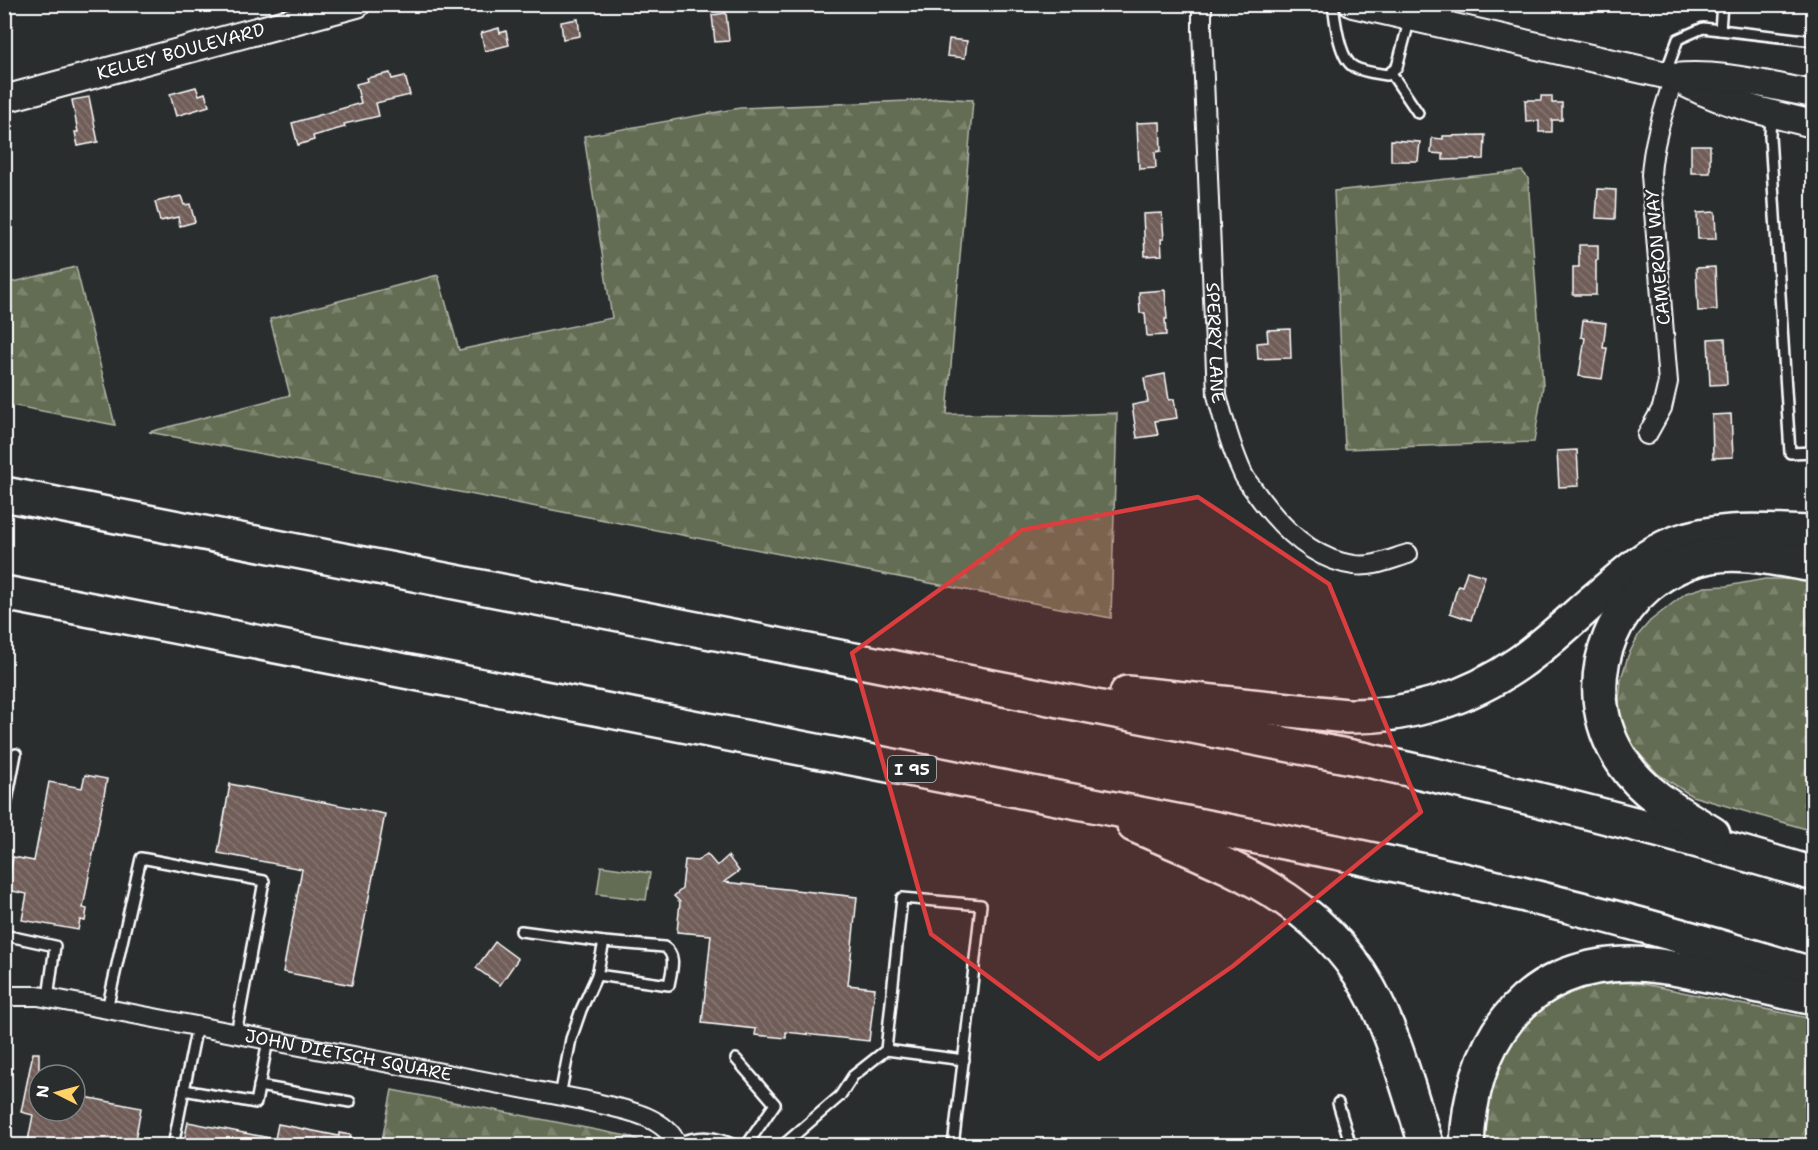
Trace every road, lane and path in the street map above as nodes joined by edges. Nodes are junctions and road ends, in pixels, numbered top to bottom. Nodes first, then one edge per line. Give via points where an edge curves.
1 (357, 4) edge
2 (1203, 4) edge
3 (1333, 4) edge
4 (1353, 4) edge
5 (1722, 4) edge
6 (1408, 17) junction
7 (1720, 30) junction
8 (1814, 41) edge
9 (1391, 73) junction
10 (1670, 76) junction
11 (1814, 94) edge
12 (4, 99) edge
13 (1774, 100) junction
14 (1418, 113) dead end
15 (1814, 124) edge
16 (1647, 435) dead end
17 (1814, 452) edge
18 (4, 494) edge
19 (1814, 534) edge
20 (1408, 554) dead end
21 (1814, 565) edge
22 (4, 593) edge
23 (1012, 690) junction
24 (16, 754) dead end
25 (1080, 802) junction
26 (4, 816) edge
27 (1742, 852) junction
28 (1814, 874) edge
29 (521, 931) dead end
30 (4, 935) edge
31 (604, 942) junction
32 (597, 975) junction
33 (1814, 975) edge
34 (4, 996) edge
35 (48, 998) junction
36 (1814, 998) edge
37 (107, 1008) junction
38 (197, 1026) junction
39 (236, 1034) junction
40 (268, 1040) junction
41 (886, 1050) junction
42 (736, 1059) dead end
43 (963, 1060) junction
44 (259, 1086) junction
45 (184, 1090) junction
46 (560, 1096) junction
47 (350, 1102) dead end
48 (1338, 1103) dead end
49 (677, 1144) edge
50 (173, 1146) edge
51 (736, 1146) edge
52 (746, 1146) edge
53 (782, 1146) edge
54 (952, 1146) edge
55 (1351, 1146) edge
56 (1427, 1146) edge
57 (1467, 1146) edge

1 - 12 main road, KELLEY BOULEVARD via 296,17
2 - 20 street, SPERRY LANE via 1217,395 1227,434 1244,476 1267,508 1290,534 1317,552 1355,566 1370,566
3 - 9 lane via 1337,34 1352,66
4 - 6 main road
5 - 7 lane
6 - 9 lane via 1397,67
6 - 10 main road
7 - 8 lane
7 - 10 lane via 1702,28 1678,39 1670,58
9 - 14 lane
10 - 13 main road via 1709,96
10 - 16 street, CAMERON WAY via 1651,175 1668,382 1662,408
11 - 13 main road
13 - 15 main road
13 - 17 lane via 1770,136 1790,453
18 - 23 highway
19 - 23 highway via 1727,532 1675,543 1636,565 1502,675 1461,695 1409,711 1347,716 1134,693
21 - 27 highway via 1730,554 1679,566 1633,599 1614,627 1603,658 1599,690 1602,714 1625,766 1663,802
22 - 25 highway, I 95
23 - 27 highway via 1389,764
24 - 26 lane
25 - 33 highway, I 95 via 1460,879
25 - 56 highway via 1248,877 1292,903 1324,929 1354,965 1377,1005
27 - 28 highway
29 - 31 lane
30 - 35 lane via 55,946
31 - 32 lane
31 - 32 lane via 668,949 673,961 669,985
32 - 46 lane via 571,1039
34 - 35 street, JOHN DIETSCH SQUARE
35 - 37 street, JOHN DIETSCH SQUARE
36 - 57 highway via 1644,964 1609,965 1564,976 1521,1003 1491,1042 1472,1096
37 - 38 street, JOHN DIETSCH SQUARE
37 - 39 lane via 141,858 264,881
38 - 39 street, JOHN DIETSCH SQUARE
38 - 45 lane
39 - 40 street, JOHN DIETSCH SQUARE
40 - 44 lane
40 - 46 street, JOHN DIETSCH SQUARE
41 - 43 lane
41 - 43 lane via 902,898 981,905
41 - 53 lane via 853,1076 840,1096
42 - 52 lane via 775,1104
43 - 54 lane
44 - 45 lane via 256,1103
44 - 47 lane
45 - 50 lane
46 - 49 street, JOHN DIETSCH SQUARE via 659,1123
48 - 55 lane
49 - 51 lane via 707,1136

